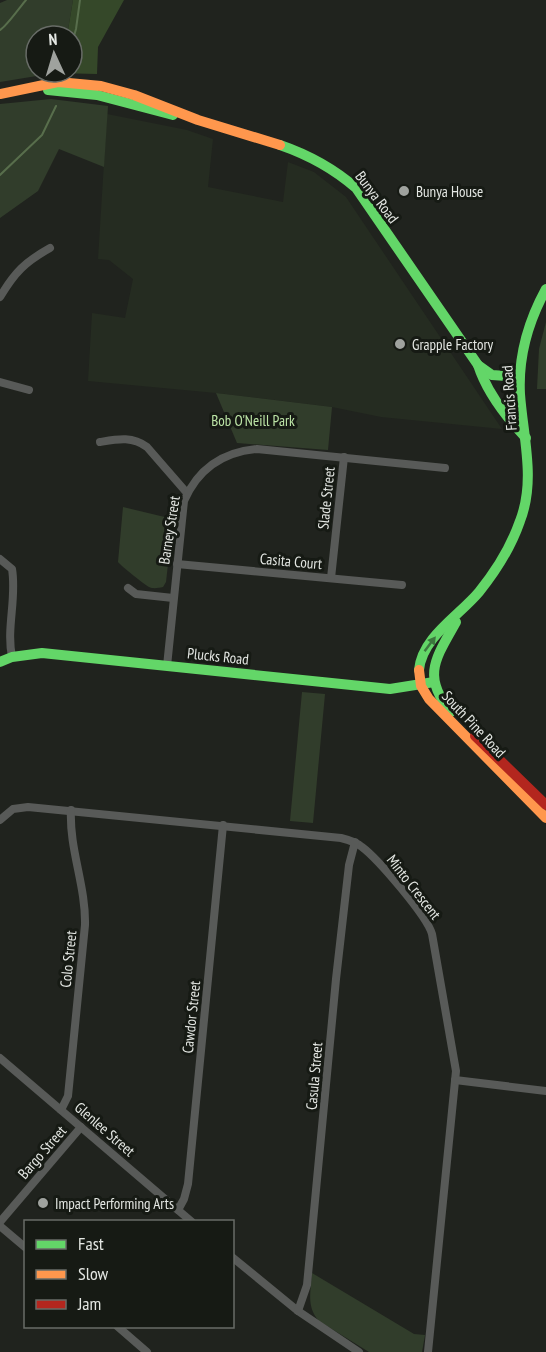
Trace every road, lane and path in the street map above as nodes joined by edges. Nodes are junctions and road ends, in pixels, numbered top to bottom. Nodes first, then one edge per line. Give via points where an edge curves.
1 (0, 94) edge
2 (50, 248) dead end
3 (546, 289) edge
4 (0, 297) edge
5 (478, 365) junction
6 (519, 377) junction
7 (0, 382) edge
8 (29, 390) dead end
9 (526, 438) junction
10 (100, 442) dead end
11 (344, 458) junction
12 (445, 468) dead end
13 (188, 493) junction
14 (0, 560) edge
15 (177, 564) junction
16 (332, 578) junction
17 (402, 585) dead end
18 (128, 588) dead end
19 (173, 598) junction
20 (460, 613) junction
21 (12, 657) junction
22 (0, 662) edge
23 (167, 666) junction
24 (434, 682) junction
25 (421, 685) junction
26 (546, 805) edge
27 (71, 810) junction
28 (546, 818) edge
29 (0, 820) edge
30 (224, 825) junction
31 (355, 843) junction
32 (0, 1058) edge
33 (455, 1080) junction
34 (546, 1091) edge
35 (61, 1110) junction
36 (81, 1127) junction
37 (178, 1210) junction
38 (191, 1220) edge
39 (0, 1224) edge
40 (24, 1246) edge
41 (234, 1259) edge
42 (298, 1311) junction
43 (119, 1328) edge
44 (147, 1352) edge
45 (359, 1352) edge
46 (428, 1352) edge

1 - 5 street, Bunya Road via 36,84 87,83 297,150 331,167 356,188
2 - 4 street via 13,275
3 - 6 street, Francis Road via 527,330
5 - 6 street via 492,375
5 - 9 street, Bunya Road via 481,378
6 - 9 street, Francis Road
7 - 8 street
9 - 20 street, South Pine Road via 528,471 523,515 503,557
10 - 13 street via 140,442
11 - 12 street, Barney Street
11 - 13 street, Barney Street via 242,451 229,454 204,470
11 - 16 street, Slade Street
13 - 15 street, Barney Street
14 - 21 street via 12,569 14,579 9,636
15 - 16 street, Casita Court
15 - 19 street, Barney Street
16 - 17 street, Casita Court
18 - 19 street via 136,594
19 - 23 street, Barney Street
20 - 24 street, South Pine Road via 437,655
25 -> 20 street, South Pine Road via 418,668 424,652
21 - 22 street, Plucks Road
21 - 23 street, Plucks Road via 42,653
23 - 25 street, Plucks Road via 390,688
24 - 25 street, Plucks Road
24 - 26 street, South Pine Road via 447,708
25 - 28 street, South Pine Road via 430,700 491,765
27 - 29 street, Minto Crescent via 22,807
27 - 30 street, Minto Crescent
27 - 35 street, Colo Street via 85,925 68,1096
30 - 31 street, Minto Crescent via 333,836
30 - 37 street, Cawdor Street via 188,1184
31 - 33 street, Minto Crescent via 373,857 430,928 455,1058
31 - 42 street, Casula Street via 336,979 307,1285
32 - 35 street, Glenlee Street
33 - 34 street
33 - 46 street, Minto Crescent
35 - 36 street, Glenlee Street
36 - 37 street, Glenlee Street
36 - 39 street, Bargo Street
37 - 38 street, Glenlee Street
39 - 40 street
41 - 42 street
42 - 45 street
43 - 44 street

